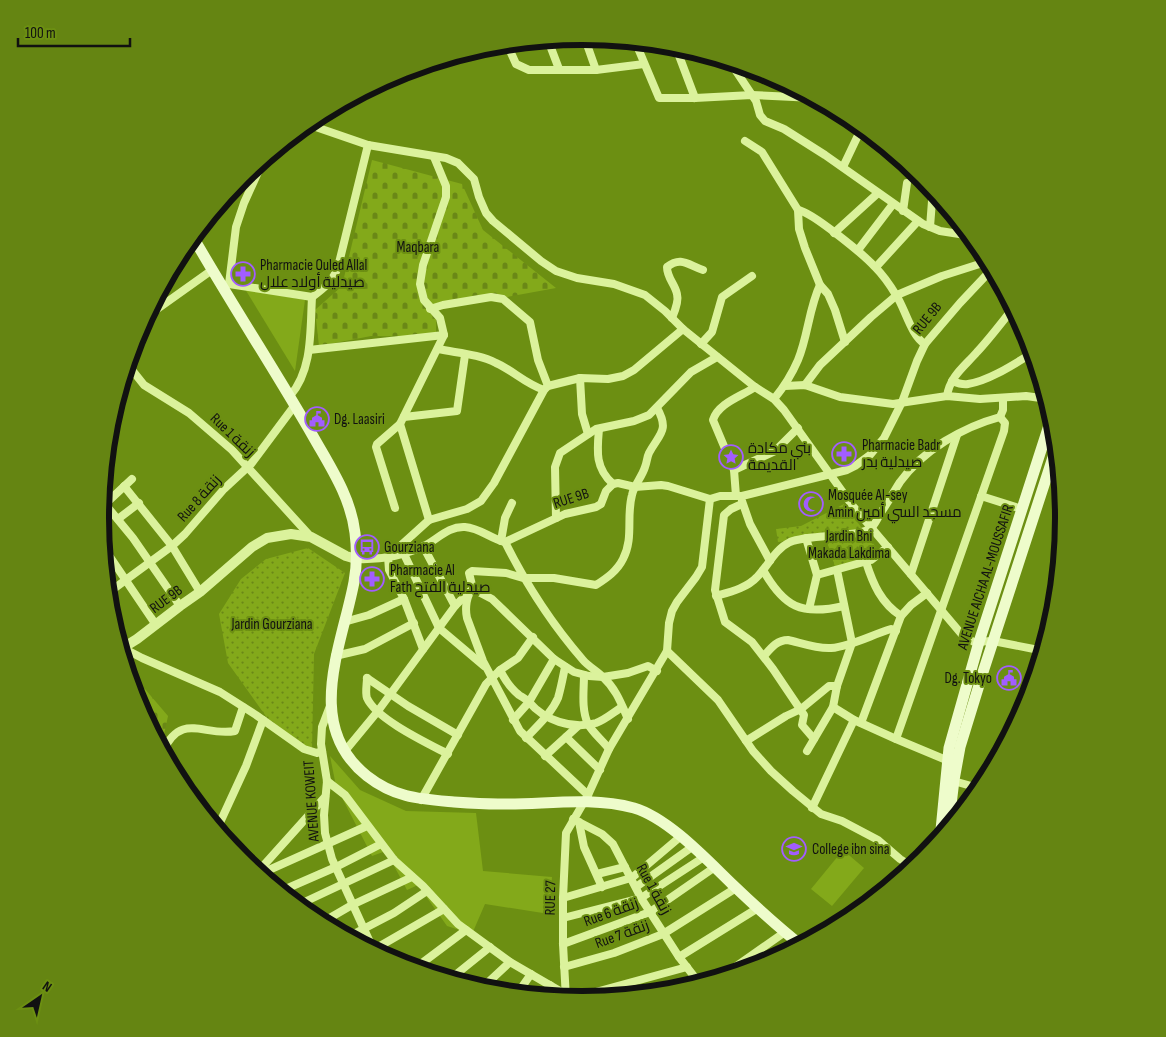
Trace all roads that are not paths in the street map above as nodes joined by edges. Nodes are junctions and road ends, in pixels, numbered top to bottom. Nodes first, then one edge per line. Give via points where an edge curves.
1 (587, 45) edge
2 (550, 46) edge
3 (638, 48) edge
4 (511, 51) edge
5 (679, 55) edge
6 (644, 64) junction
7 (559, 69) junction
8 (596, 70) junction
9 (736, 70) edge
10 (752, 94) junction
11 (798, 97) edge
12 (695, 98) junction
13 (317, 127) edge
14 (858, 133) edge
15 (745, 142) dead end
16 (368, 145) junction
17 (434, 157) junction
18 (843, 167) junction
19 (256, 177) edge
20 (906, 183) dead end
21 (878, 193) junction
22 (933, 200) edge
23 (893, 204) junction
24 (798, 210) junction
25 (903, 211) junction
26 (918, 221) junction
27 (930, 227) junction
28 (834, 233) junction
29 (962, 235) edge
30 (197, 244) edge
31 (858, 250) junction
32 (982, 263) edge
33 (876, 267) junction
34 (212, 270) junction
35 (703, 270) dead end
36 (988, 274) edge
37 (752, 276) dead end
38 (225, 285) junction
39 (820, 285) junction
40 (897, 295) junction
41 (312, 297) junction
42 (159, 308) edge
43 (430, 309) junction
44 (1009, 312) edge
45 (672, 318) junction
46 (683, 329) junction
47 (444, 335) junction
48 (845, 342) junction
49 (701, 344) junction
50 (925, 344) junction
51 (438, 348) junction
52 (309, 350) junction
53 (465, 355) junction
54 (1027, 356) edge
55 (717, 357) junction
56 (133, 372) edge
57 (580, 378) junction
58 (952, 380) junction
59 (968, 384) junction
60 (805, 385) junction
61 (785, 386) junction
62 (756, 387) junction
63 (546, 388) junction
64 (947, 396) junction
65 (968, 397) junction
66 (1040, 397) edge
67 (1003, 398) junction
68 (774, 400) junction
69 (292, 401) junction
70 (902, 402) junction
71 (657, 408) junction
72 (1000, 418) junction
73 (402, 420) junction
74 (798, 428) junction
75 (599, 429) junction
76 (1048, 430) edge
77 (588, 434) junction
78 (957, 435) junction
79 (1052, 460) edge
80 (247, 468) junction
81 (734, 470) junction
82 (830, 474) junction
83 (132, 479) dead end
84 (613, 484) junction
85 (124, 486) junction
86 (635, 487) junction
87 (982, 496) junction
88 (710, 499) junction
89 (740, 499) junction
90 (110, 500) edge
91 (512, 502) dead end
92 (139, 503) junction
93 (395, 508) dead end
94 (1022, 509) junction
95 (109, 511) edge
96 (556, 518) junction
97 (118, 519) junction
98 (429, 520) junction
99 (872, 528) junction
100 (311, 537) junction
101 (806, 538) junction
102 (503, 542) junction
103 (172, 546) junction
104 (423, 546) junction
105 (888, 547) junction
106 (404, 554) junction
107 (388, 557) junction
108 (356, 559) junction
109 (112, 560) edge
110 (770, 561) junction
111 (149, 562) junction
112 (866, 562) junction
113 (763, 570) junction
114 (837, 570) junction
115 (911, 574) junction
116 (817, 575) junction
117 (523, 578) junction
118 (126, 580) junction
119 (115, 588) edge
120 (471, 590) junction
121 (200, 592) junction
122 (927, 593) junction
123 (716, 596) junction
124 (404, 599) junction
125 (180, 606) junction
126 (455, 606) junction
127 (844, 606) junction
128 (809, 609) junction
129 (941, 611) junction
130 (902, 616) junction
131 (344, 622) junction
132 (414, 623) junction
133 (156, 625) junction
134 (439, 628) junction
135 (896, 631) junction
136 (533, 638) junction
137 (993, 641) junction
138 (979, 642) junction
139 (852, 643) junction
140 (127, 645) edge
141 (1038, 649) edge
142 (423, 650) junction
143 (667, 651) junction
144 (129, 652) edge
145 (335, 656) junction
146 (764, 656) junction
147 (554, 659) junction
148 (565, 667) junction
149 (486, 668) junction
150 (500, 670) junction
151 (657, 670) junction
152 (584, 675) junction
153 (603, 676) junction
154 (492, 678) junction
155 (836, 686) junction
156 (390, 694) junction
157 (331, 701) junction
158 (529, 702) junction
159 (243, 706) junction
160 (622, 707) junction
161 (833, 707) junction
162 (801, 709) junction
163 (378, 711) junction
164 (546, 717) junction
165 (628, 719) junction
166 (263, 720) junction
167 (514, 720) junction
168 (858, 721) junction
169 (589, 724) junction
170 (578, 726) junction
171 (458, 735) junction
172 (566, 737) junction
173 (526, 738) junction
174 (814, 739) junction
175 (896, 739) junction
176 (746, 741) junction
177 (167, 744) edge
178 (610, 749) junction
179 (322, 751) junction
180 (345, 751) junction
181 (808, 751) dead end
182 (448, 754) junction
183 (545, 756) junction
184 (952, 762) junction
185 (600, 770) junction
186 (949, 780) junction
187 (327, 781) junction
188 (974, 787) edge
189 (326, 796) junction
190 (587, 799) junction
191 (421, 800) junction
192 (812, 808) junction
193 (576, 821) junction
194 (220, 823) edge
195 (945, 824) edge
196 (367, 826) junction
197 (680, 837) junction
198 (381, 844) junction
199 (327, 845) junction
200 (692, 846) junction
201 (704, 858) junction
202 (394, 860) junction
203 (907, 863) edge
204 (263, 867) edge
205 (336, 867) junction
206 (626, 867) junction
207 (715, 868) junction
208 (267, 870) edge
209 (597, 874) junction
210 (412, 877) junction
211 (633, 877) junction
212 (343, 884) junction
213 (602, 887) junction
214 (636, 887) junction
215 (288, 888) edge
216 (736, 888) junction
217 (427, 891) junction
218 (563, 898) junction
219 (641, 898) junction
220 (305, 902) edge
221 (352, 906) junction
222 (758, 908) junction
223 (444, 909) junction
224 (650, 912) junction
225 (330, 918) edge
226 (563, 918) junction
227 (363, 928) junction
228 (466, 930) junction
229 (785, 932) junction
230 (354, 933) edge
231 (664, 934) junction
232 (369, 940) edge
233 (796, 941) edge
234 (563, 944) junction
235 (380, 946) edge
236 (490, 947) junction
237 (679, 957) junction
238 (510, 962) junction
239 (421, 963) edge
240 (564, 967) junction
241 (687, 967) junction
242 (735, 967) edge
243 (531, 974) junction
244 (456, 975) edge
245 (696, 978) edge
246 (488, 982) edge
247 (550, 985) junction
248 (521, 988) edge
249 (547, 991) edge
250 (559, 991) edge
251 (566, 991) edge
252 (588, 992) edge

1 - 8 street
2 - 7 street
3 - 6 street
4 - 7 street via 520,67 529,70
5 - 12 street
6 - 8 street
6 - 12 street via 659,98
7 - 8 street
9 - 10 street
10 - 11 street
10 - 12 street
10 - 18 street via 765,121 793,134
13 - 16 street
14 - 18 street
15 - 24 street via 762,152
16 - 17 street
16 - 41 street via 338,268 332,279
17 - 43 street via 446,186 446,198 422,271 421,292
17 - 45 street via 462,166 474,180 486,213 556,271 631,288 645,295
18 - 21 street
19 - 38 street via 236,227
20 - 25 street
21 - 23 street
21 - 28 street
22 - 27 street
23 - 25 street
23 - 31 street
24 - 28 street
24 - 39 street via 802,239
25 - 26 street
26 - 27 street
26 - 33 street
27 - 29 street
28 - 31 street
30 - 34 main road
31 - 33 street
32 - 40 street
33 - 40 street
34 - 38 main road
34 - 42 street
35 - 45 street via 679,260 667,267 667,274 678,295
36 - 50 street, RUE 9B
37 - 49 street via 722,297 712,332
38 - 41 street
38 - 69 main road
39 - 48 street via 828,294
39 - 61 street via 798,360
40 - 48 street
40 - 50 street via 920,341
41 - 52 street, Rue 8 زنقة
43 - 47 street via 440,318
43 - 63 street via 491,296 503,299 530,322
44 - 58 street
45 - 46 street
46 - 49 street
46 - 57 street via 624,376
47 - 51 street
47 - 52 street
48 - 60 street via 820,365
49 - 55 street
50 - 70 street, RUE 9B
51 - 53 street
51 - 73 street
52 - 69 street, Rue 8 زنقة via 303,376
53 - 63 street via 493,361 530,385
53 - 73 street via 457,410
54 - 59 street
55 - 62 street
55 - 71 street via 691,372
56 - 80 street, Rue 1 زنقة via 144,385 194,418 232,450
57 - 63 street
57 - 77 street via 582,414
58 - 59 street
58 - 64 street
59 - 65 street
60 - 61 street
60 - 70 street via 840,397 893,404
61 - 68 street
62 - 68 street
62 - 81 street via 723,406 712,420
63 - 98 street via 481,501 467,509
64 - 65 street
64 - 70 street
65 - 67 street
66 - 67 street
67 - 72 street
68 - 74 street
69 - 80 street, Rue 8 زنقة
69 - 108 main road via 344,492 355,530
70 - 82 street, RUE 9B via 884,438 870,455 847,470
71 - 75 street via 642,418
71 - 86 street via 663,428 661,436
72 - 78 street
72 - 87 street via 1005,423 1004,431
73 - 93 street via 376,447
73 - 98 street
74 - 81 street via 775,451
74 - 82 street
75 - 77 street
75 - 84 street via 598,460 604,476
76 - 94 main road, AVENUE AICHA AL-MOUSSAFIR
77 - 96 street via 564,449 558,457
78 - 99 street via 912,468
78 - 115 street
79 - 137 main road, AVENUE AICHA AL-MOUSSAFIR
80 - 100 street, Rue 1 زنقة
80 - 103 street, Rue 8 زنقة
81 - 89 street
82 - 89 street, RUE 9B
82 - 99 street
83 - 85 street
84 - 86 street, RUE 9B
84 - 96 street, RUE 9B via 601,504
85 - 90 street
85 - 92 street
86 - 88 street, RUE 9B via 661,485
86 - 117 street via 629,542 623,560 608,576 596,585 554,578
87 - 94 street
87 - 129 street
88 - 89 street, RUE 9B via 720,496
88 - 143 street via 702,567 676,602 669,623
89 - 110 street
89 - 123 street via 724,515
91 - 102 street via 505,518
92 - 97 street
92 - 103 street
94 - 138 main road, AVENUE AICHA AL-MOUSSAFIR
95 - 97 street
96 - 102 street, RUE 9B
97 - 111 street
98 - 107 street
99 - 101 street via 853,534
99 - 105 street
100 - 108 street, RUE 9B
100 - 121 street, RUE 9B via 277,535 262,540
101 - 110 street via 789,542
101 - 116 street
102 - 104 street, RUE 9B via 474,528 451,528
102 - 117 street
103 - 111 street, Rue 8 زنقة
103 - 121 street
104 - 106 street, RUE 9B
104 - 126 street
105 - 112 street
105 - 115 street
106 - 107 street, RUE 9B
106 - 134 street
107 - 108 street, RUE 9B
107 - 124 street via 388,570
108 - 131 main road
109 - 118 street
110 - 113 street
111 - 118 street, Rue 8 زنقة
111 - 125 street
112 - 114 street
112 - 130 street via 877,592 888,607
113 - 123 street via 750,584
113 - 128 street via 782,598 790,604
114 - 116 street
114 - 127 street
115 - 122 street
116 - 128 street
117 - 120 street via 506,573 472,571 469,574
117 - 153 street via 541,607 584,661
118 - 119 street, Rue 8 زنقة
118 - 133 street
120 - 126 street
120 - 136 street via 492,599
120 - 149 street via 466,613
121 - 125 street, RUE 9B
122 - 129 street
122 - 130 street
123 - 146 street via 725,622 749,638
124 - 131 street
124 - 132 street
125 - 133 street, RUE 9B
126 - 134 street
127 - 128 street via 830,610
127 - 139 street
129 - 138 street via 964,637
129 - 175 street
130 - 135 street
131 - 145 main road
132 - 142 street
132 - 145 street via 365,649
133 - 140 street, RUE 9B
134 - 142 street
134 - 149 street
135 - 139 street via 891,629
135 - 168 street
136 - 147 street
136 - 150 street via 518,658
137 - 138 street
137 - 141 street
137 - 184 main road, AVENUE AICHA AL-MOUSSAFIR via 960,747
138 - 184 main road, AVENUE AICHA AL-MOUSSAFIR
139 - 146 street via 823,648 783,640
139 - 155 street
142 - 156 street
143 - 151 street, RUE 27
143 - 176 street via 718,700
144 - 159 street via 220,692
145 - 157 main road
146 - 162 street
147 - 148 street
147 - 158 street
148 - 152 street
148 - 164 street via 558,696
149 - 154 street
150 - 154 street
150 - 158 street via 510,686
151 - 153 street via 648,666
151 - 165 street, RUE 27
152 - 153 street
152 - 169 street via 584,708
153 - 160 street
154 - 167 street
154 - 171 street
155 - 161 street
155 - 162 street via 829,686
156 - 163 street
156 - 163 street via 367,678 367,698
156 - 171 street
157 - 179 street, AVENUE KOWEIT via 322,727
157 - 180 main road via 333,722
158 - 164 street
158 - 167 street
159 - 166 street
159 - 177 street via 235,731 184,728
160 - 165 street
160 - 169 street via 605,719
161 - 168 street
161 - 174 street
162 - 174 street via 802,725
162 - 176 street
163 - 180 street
163 - 182 street
164 - 170 street
164 - 173 street
165 - 178 street, RUE 27
166 - 179 street via 304,749 316,753
166 - 194 street
167 - 173 street
168 - 175 street
168 - 192 street
169 - 170 street
169 - 178 street
170 - 172 street
171 - 182 street
172 - 183 street
172 - 185 street
173 - 183 street
174 - 181 street
175 - 184 street
176 - 192 street via 771,771
178 - 185 street, RUE 27
179 - 187 street, AVENUE KOWEIT
180 - 191 main road via 376,782 399,794
182 - 191 street
183 - 190 street
184 - 186 main road, AVENUE AICHA AL-MOUSSAFIR
185 - 190 street, RUE 27
186 - 188 street
186 - 195 main road, AVENUE AICHA AL-MOUSSAFIR
187 - 189 street, AVENUE KOWEIT
187 - 196 street via 345,796
189 - 199 street, AVENUE KOWEIT via 324,826
189 - 204 street
190 - 191 main road via 496,804
190 - 193 street, RUE 27
190 - 197 main road via 635,808 660,821
192 - 203 street via 878,840
193 - 206 street, Rue 1 زنقة via 608,839
193 - 209 street
193 - 218 street, RUE 27 via 566,833
196 - 198 street
196 - 199 street
197 - 200 main road
197 - 211 street
198 - 202 street
198 - 205 street
199 - 205 street, AVENUE KOWEIT
199 - 208 street
200 - 201 main road
200 - 214 street
201 - 207 main road
201 - 219 street
202 - 210 street
202 - 212 street
205 - 212 street, AVENUE KOWEIT
205 - 215 street
206 - 209 street
206 - 211 street, Rue 1 زنقة
207 - 216 main road
207 - 224 street, Rue 6 زنقة
209 - 213 street
210 - 217 street
210 - 221 street
211 - 213 street
211 - 214 street, Rue 1 زنقة
212 - 220 street
212 - 221 street, AVENUE KOWEIT
213 - 218 street
214 - 219 street, Rue 1 زنقة
216 - 222 main road
216 - 231 street, Rue 7 زنقة
217 - 223 street
217 - 227 street via 394,913
218 - 226 street, RUE 27
219 - 224 street, Rue 1 زنقة
219 - 226 street
221 - 225 street
221 - 227 street, AVENUE KOWEIT
222 - 229 main road
222 - 237 street
223 - 228 street
223 - 235 street
224 - 231 street, Rue 1 زنقة
224 - 234 street, Rue 6 زنقة
226 - 234 street, RUE 27
227 - 230 street
227 - 232 street, AVENUE KOWEIT
228 - 236 street
228 - 239 street
229 - 233 main road
229 - 242 street
231 - 237 street, Rue 1 زنقة
231 - 240 street, Rue 7 زنقة
234 - 240 street, RUE 27
236 - 238 street
236 - 244 street
237 - 241 street, Rue 1 زنقة
238 - 243 street
238 - 246 street
240 - 251 street, RUE 27
241 - 245 street, Rue 1 زنقة
241 - 252 street
243 - 247 street
243 - 248 street
247 - 249 street
247 - 250 street

